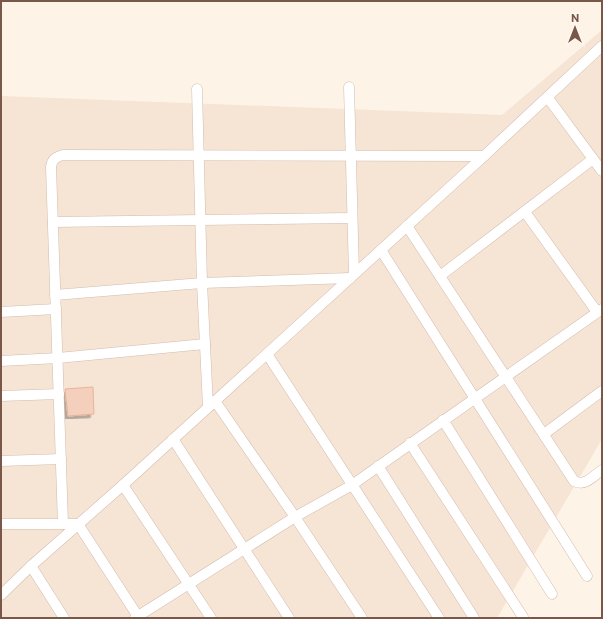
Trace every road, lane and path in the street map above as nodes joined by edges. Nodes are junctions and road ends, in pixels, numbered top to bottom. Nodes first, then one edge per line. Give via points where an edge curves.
1 (602, 46) edge
2 (349, 87) dead end
3 (197, 89) dead end
4 (548, 98) junction
5 (199, 156) junction
6 (350, 156) junction
7 (484, 156) junction
8 (593, 160) junction
9 (602, 171) edge
10 (524, 212) junction
11 (352, 218) junction
12 (201, 219) junction
13 (53, 222) junction
14 (408, 226) junction
15 (381, 250) junction
16 (352, 276) junction
17 (440, 276) junction
18 (202, 283) junction
19 (55, 295) junction
20 (56, 310) junction
21 (600, 310) edge
22 (1, 312) edge
23 (205, 344) junction
24 (267, 354) junction
25 (58, 358) junction
26 (1, 361) edge
27 (506, 376) junction
28 (602, 391) edge
29 (59, 394) junction
30 (1, 396) edge
31 (474, 398) junction
32 (212, 404) junction
33 (443, 420) junction
34 (544, 434) junction
35 (173, 439) junction
36 (410, 444) junction
37 (61, 459) junction
38 (1, 461) edge
39 (378, 466) junction
40 (602, 470) edge
41 (352, 484) junction
42 (123, 485) junction
43 (296, 518) junction
44 (1, 524) edge
45 (63, 524) junction
46 (78, 524) junction
47 (245, 550) junction
48 (31, 566) junction
49 (587, 576) dead end
50 (188, 584) junction
51 (2, 593) edge
52 (552, 594) dead end
53 (137, 617) edge
54 (523, 617) dead end
55 (64, 618) edge
56 (211, 618) edge
57 (289, 618) edge
58 (362, 618) edge
59 (439, 618) edge
60 (474, 618) edge

1 - 4 street
2 - 6 street
3 - 5 street
4 - 7 street
4 - 8 street
5 - 6 street
5 - 12 street
5 - 13 street via 57,157 51,166
6 - 7 street
6 - 11 street
7 - 14 street
8 - 9 street
8 - 10 street
10 - 17 street
10 - 21 street
11 - 12 street
11 - 16 street
12 - 13 street
12 - 18 street
13 - 19 street
14 - 15 street
14 - 17 street
15 - 16 street
15 - 31 street
16 - 18 street
16 - 24 street
17 - 27 street
18 - 19 street
18 - 23 street
19 - 20 street
20 - 22 street
20 - 25 street
21 - 27 street
23 - 25 street
23 - 32 street
24 - 32 street
24 - 41 street
25 - 26 street
25 - 29 street
27 - 31 street
27 - 34 street
28 - 34 street
29 - 30 street
29 - 37 street
31 - 33 street
31 - 49 street
32 - 35 street
32 - 43 street
33 - 36 street
33 - 52 street
34 - 40 street via 574,481 584,483
35 - 42 street
35 - 47 street
36 - 39 street
36 - 54 street
37 - 38 street
37 - 45 street
39 - 41 street
39 - 60 street
41 - 43 street
41 - 59 street
42 - 46 street
42 - 50 street
43 - 47 street
43 - 58 street
44 - 45 street
45 - 46 street
46 - 48 street
46 - 53 street
47 - 50 street
47 - 57 street
48 - 51 street
48 - 55 street
50 - 53 street
50 - 56 street

